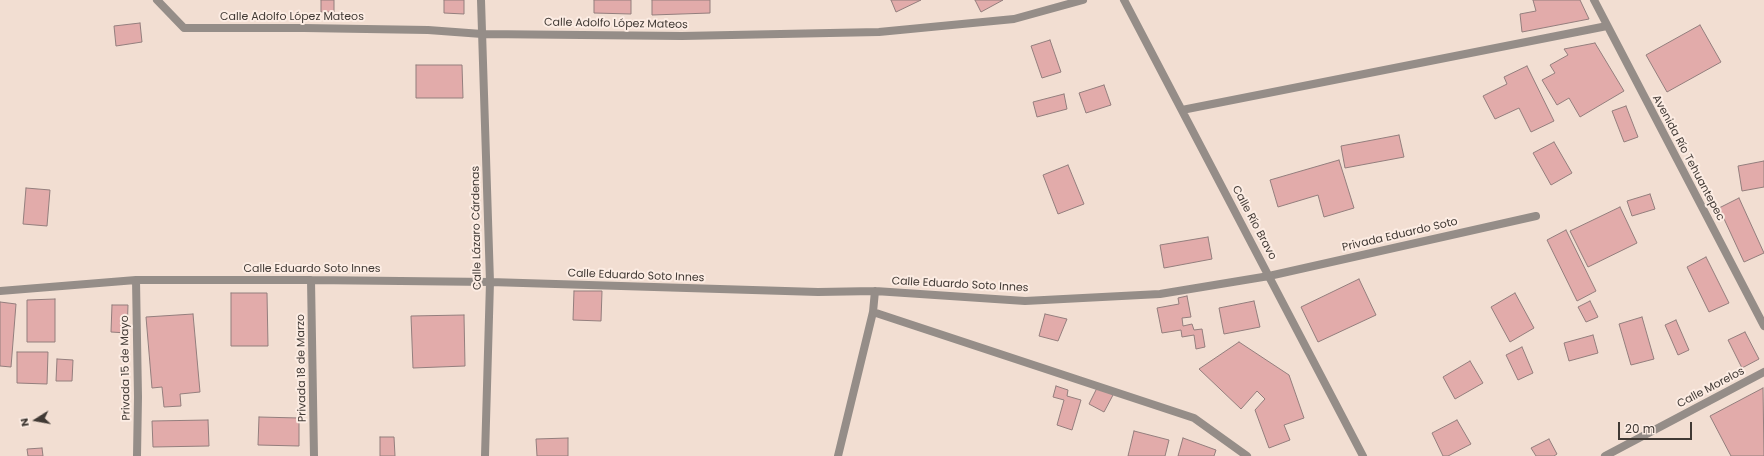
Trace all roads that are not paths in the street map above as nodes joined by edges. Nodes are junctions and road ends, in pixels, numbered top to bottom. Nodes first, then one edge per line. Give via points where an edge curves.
1 (157, 0) edge
2 (481, 0) edge
3 (1083, 0) edge
4 (1124, 0) edge
5 (1594, 0) edge
6 (1607, 26) junction
7 (482, 34) junction
8 (1182, 110) junction
9 (1536, 216) dead end
10 (1269, 276) junction
11 (136, 280) junction
12 (311, 280) junction
13 (490, 282) junction
14 (0, 291) edge
15 (875, 292) junction
16 (874, 312) junction
17 (1764, 326) edge
18 (1764, 372) edge
19 (137, 456) edge
20 (314, 456) edge
21 (485, 456) edge
22 (838, 456) edge
23 (1247, 456) edge
24 (1363, 456) edge
25 (1605, 456) edge

1 - 7 street, Calle Adolfo López Mateos via 184,28 428,30
2 - 7 street, Calle Lázaro Cárdenas
3 - 7 street, Calle Adolfo López Mateos via 1014,19 880,32 682,36
4 - 8 street, Calle Río Bravo
5 - 6 street, Avenida Río Tehuantepec
6 - 8 street
6 - 17 street, Avenida Río Tehuantepec
7 - 13 street, Calle Lázaro Cárdenas
8 - 10 street, Calle Río Bravo
9 - 10 street, Privada Eduardo Soto
10 - 15 street, Calle Eduardo Soto Innes via 1160,294 1025,301
10 - 24 street, Calle Río Bravo
11 - 12 street, Calle Eduardo Soto Innes
11 - 14 street, Calle Eduardo Soto Innes
11 - 19 street, Privada 15 de Mayo
12 - 13 street, Calle Eduardo Soto Innes
12 - 20 street, Privada 18 de Marzo
13 - 15 street, Calle Eduardo Soto Innes
13 - 21 street, Calle Lázaro Cárdenas
15 - 16 street
16 - 22 street
16 - 23 street via 1194,418
18 - 25 street, Calle Morelos

